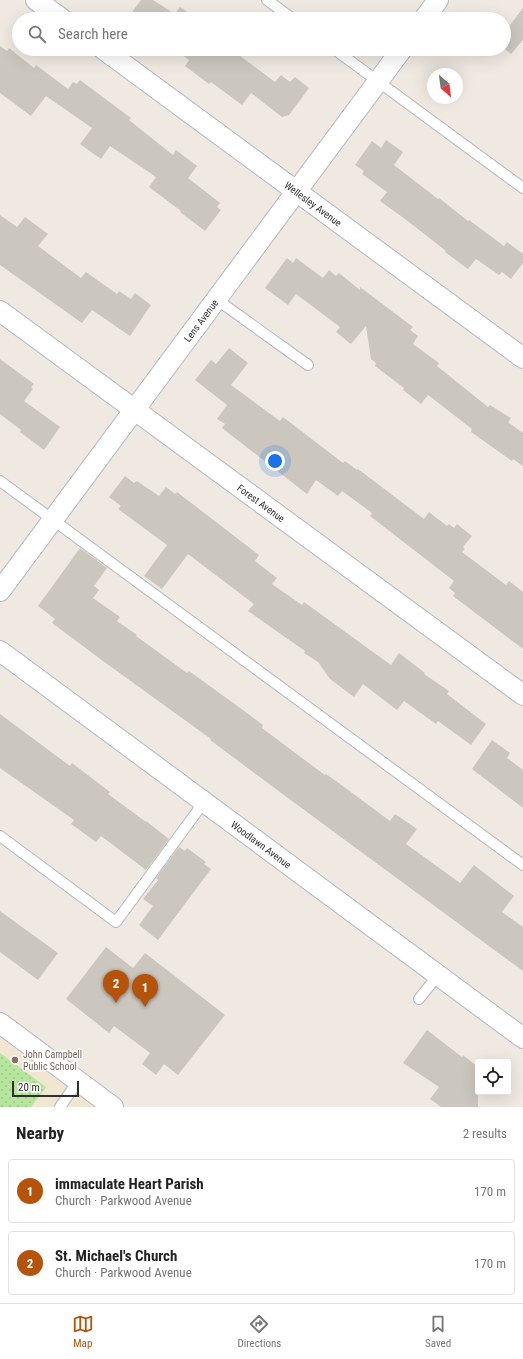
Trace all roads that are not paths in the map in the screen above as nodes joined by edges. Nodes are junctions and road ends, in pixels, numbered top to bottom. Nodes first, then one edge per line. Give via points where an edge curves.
1 (36, 0) edge
2 (267, 0) edge
3 (438, 0) edge
4 (52, 12) edge
5 (283, 12) edge
6 (429, 12) edge
7 (113, 56) edge
8 (343, 56) edge
9 (397, 56) edge
10 (378, 82) junction
11 (523, 188) edge
12 (296, 191) junction
13 (216, 299) junction
14 (0, 310) edge
15 (523, 358) edge
16 (308, 365) dead end
17 (135, 410) junction
18 (0, 481) edge
19 (53, 520) junction
20 (0, 591) edge
21 (0, 651) edge
22 (523, 695) edge
23 (204, 802) junction
24 (0, 836) edge
25 (523, 865) edge
26 (438, 975) junction
27 (419, 999) dead end
28 (0, 1023) edge
29 (523, 1038) edge
30 (78, 1081) junction
31 (60, 1107) edge
32 (113, 1107) edge

1 - 4 street
2 - 5 lane
3 - 6 street
7 - 12 street, Wellesley Avenue
8 - 10 lane
9 - 10 street, Lens Avenue
10 - 11 lane
10 - 12 street, Lens Avenue
12 - 13 street, Lens Avenue
12 - 15 street, Wellesley Avenue
13 - 16 lane
13 - 17 street, Lens Avenue
14 - 17 street, Forest Avenue
17 - 19 street, Lens Avenue
17 - 22 street, Forest Avenue
18 - 19 lane
19 - 20 street, Lens Avenue
19 - 25 lane
21 - 23 street, Woodlawn Avenue
23 - 24 lane via 116,922
23 - 26 street, Woodlawn Avenue
26 - 27 lane
26 - 29 street, Woodlawn Avenue
28 - 30 street
30 - 31 lane
30 - 32 street

